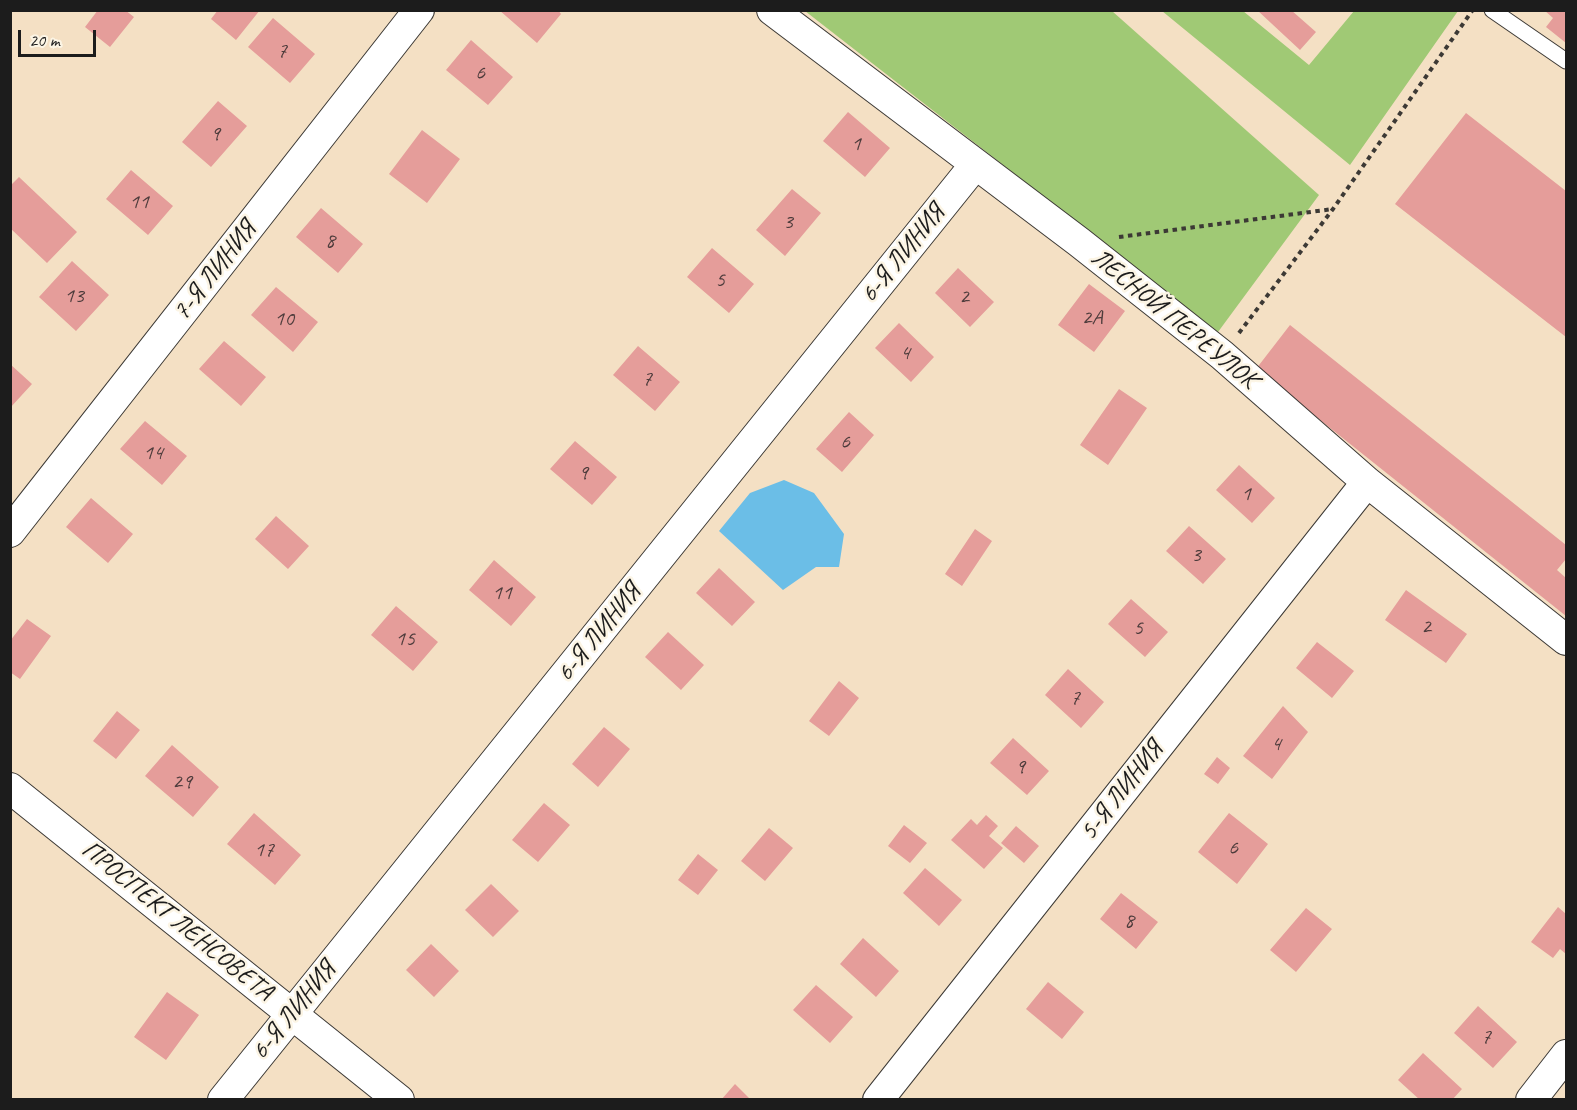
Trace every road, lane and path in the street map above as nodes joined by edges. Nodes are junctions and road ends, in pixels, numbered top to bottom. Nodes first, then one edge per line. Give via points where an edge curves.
1 (419, 10) edge
2 (772, 10) edge
3 (1473, 10) edge
4 (1492, 10) edge
5 (1566, 61) edge
6 (975, 166) junction
7 (1333, 209) junction
8 (1079, 242) junction
9 (1222, 355) junction
10 (1366, 482) junction
11 (10, 532) edge
12 (1566, 640) edge
13 (10, 788) edge
14 (292, 1014) junction
15 (1566, 1055) edge
16 (223, 1100) edge
17 (399, 1100) edge
18 (878, 1100) edge
19 (1531, 1100) edge

1 - 11 street, 7-Я ЛИНИЯ
2 - 6 street, ЛЕСНОЙ ПЕРЕУЛОК
3 - 7 path
4 - 5 lane
6 - 8 street, ЛЕСНОЙ ПЕРЕУЛОК
6 - 14 street, 6-Я ЛИНИЯ
7 - 8 path
7 - 9 path
8 - 9 street, ЛЕСНОЙ ПЕРЕУЛОК
9 - 10 street, ЛЕСНОЙ ПЕРЕУЛОК
10 - 12 street, ЛЕСНОЙ ПЕРЕУЛОК
10 - 18 street, 5-Я ЛИНИЯ
13 - 14 street, ПРОСПЕКТ ЛЕНСОВЕТА
14 - 16 street, 6-Я ЛИНИЯ
14 - 17 street, ПРОСПЕКТ ЛЕНСОВЕТА
15 - 19 street

